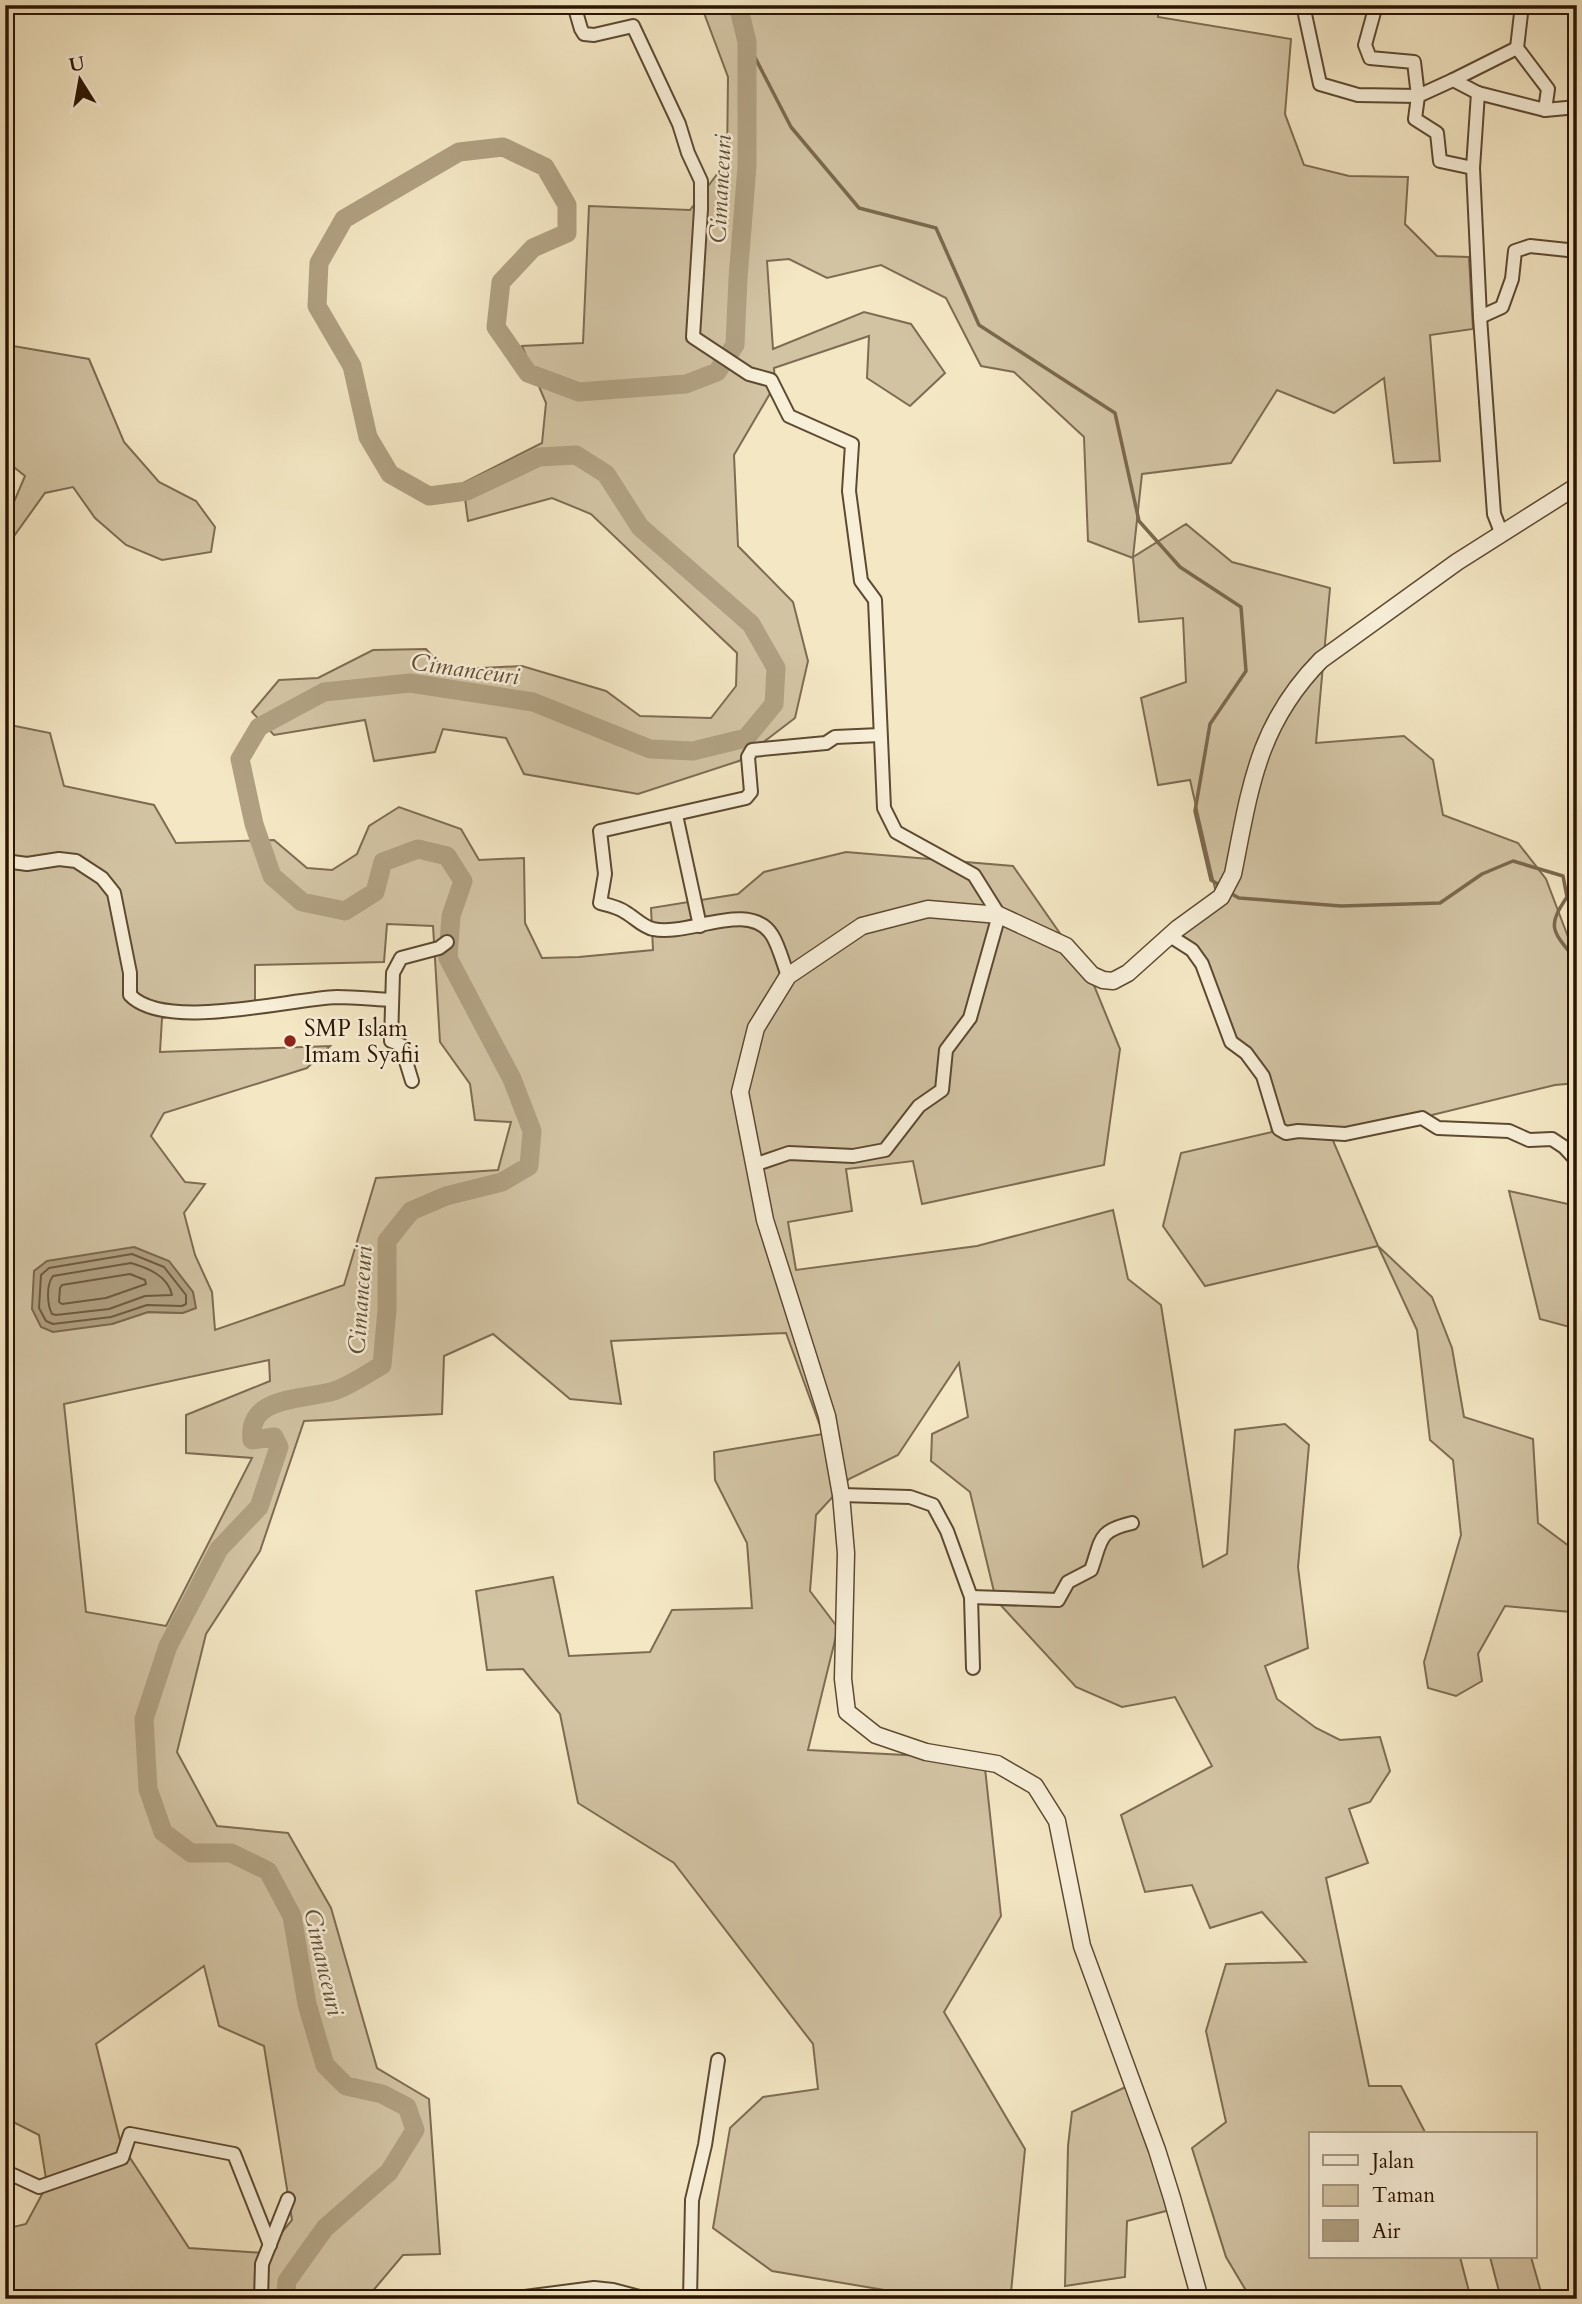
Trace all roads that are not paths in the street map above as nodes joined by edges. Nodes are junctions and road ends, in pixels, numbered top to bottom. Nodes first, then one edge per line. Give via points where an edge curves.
1 (574, 5) edge
2 (1303, 5) edge
3 (1376, 5) edge
4 (1522, 5) edge
5 (1517, 48) junction
6 (1453, 80) junction
7 (1479, 93) junction
8 (1418, 96) junction
9 (1577, 107) edge
10 (1545, 110) junction
11 (1473, 168) junction
12 (1577, 251) edge
13 (1480, 317) junction
14 (1577, 486) edge
15 (1501, 533) junction
16 (880, 735) junction
17 (676, 815) junction
18 (5, 861) edge
19 (999, 915) junction
20 (700, 926) junction
21 (1170, 936) junction
22 (447, 942) dead end
23 (788, 976) junction
24 (391, 1000) junction
25 (412, 1081) dead end
26 (1577, 1161) edge
27 (754, 1165) junction
28 (841, 1495) junction
29 (1132, 1523) dead end
30 (971, 1597) junction
31 (973, 1668) dead end
32 (718, 2060) dead end
33 (5, 2176) edge
34 (288, 2199) dead end
35 (270, 2245) junction
36 (261, 2299) edge
37 (509, 2299) edge
38 (647, 2299) edge
39 (690, 2299) edge
40 (1200, 2299) edge

1 - 16 street via 584,34 633,26 701,181 693,337 749,374 771,380 789,416 852,444 849,491 861,581 876,600
2 - 8 street via 1320,84 1358,95
3 - 8 street via 1365,45 1370,58 1415,62
4 - 5 street
5 - 6 street
5 - 10 street via 1548,89
6 - 7 street
6 - 8 street
7 - 10 street
7 - 11 street
8 - 11 street via 1415,119 1437,133 1440,161
9 - 10 street
11 - 13 street
12 - 13 street via 1530,246 1515,251 1502,307
13 - 15 street via 1494,514
14 - 15 street
15 - 21 street via 1321,660 1296,687 1259,757 1233,874 1225,890
16 - 17 street via 752,750 748,757 751,792 746,798
16 - 19 street via 884,808 896,832 974,875
17 - 20 street
17 - 20 street via 600,831 605,874 600,903 623,910 649,929
18 - 24 street via 76,861 103,878 114,893 130,995 143,1006 170,1013 337,997
19 - 21 street via 1066,946 1092,975 1103,980 1113,981 1128,973
19 - 23 street via 928,909 862,926
19 - 27 street via 970,1018 946,1050 942,1090 919,1106 885,1150 853,1156 789,1153
20 - 23 street via 732,918 753,920 771,933
21 - 26 street via 1192,950 1202,964 1231,1042 1263,1076 1279,1129 1286,1133 1345,1134 1422,1118 1438,1128 1508,1131 1529,1140 1552,1139
22 - 24 street via 401,958 393,972
23 - 27 street via 755,1028 740,1092
24 - 25 street via 391,1041 401,1045
27 - 28 street via 765,1220 828,1416
28 - 30 street via 910,1497 933,1505
28 - 40 street via 847,1712 876,1735 901,1744 998,1764 1035,1786 1057,1821 1082,1946 1161,2162
29 - 30 street via 1111,1528 1104,1535 1091,1570 1068,1582 1058,1600
30 - 31 street
32 - 39 street via 692,2200
33 - 35 street via 39,2187 122,2158 130,2134 234,2154
34 - 35 street
35 - 36 street via 262,2264
37 - 38 street via 594,2288

